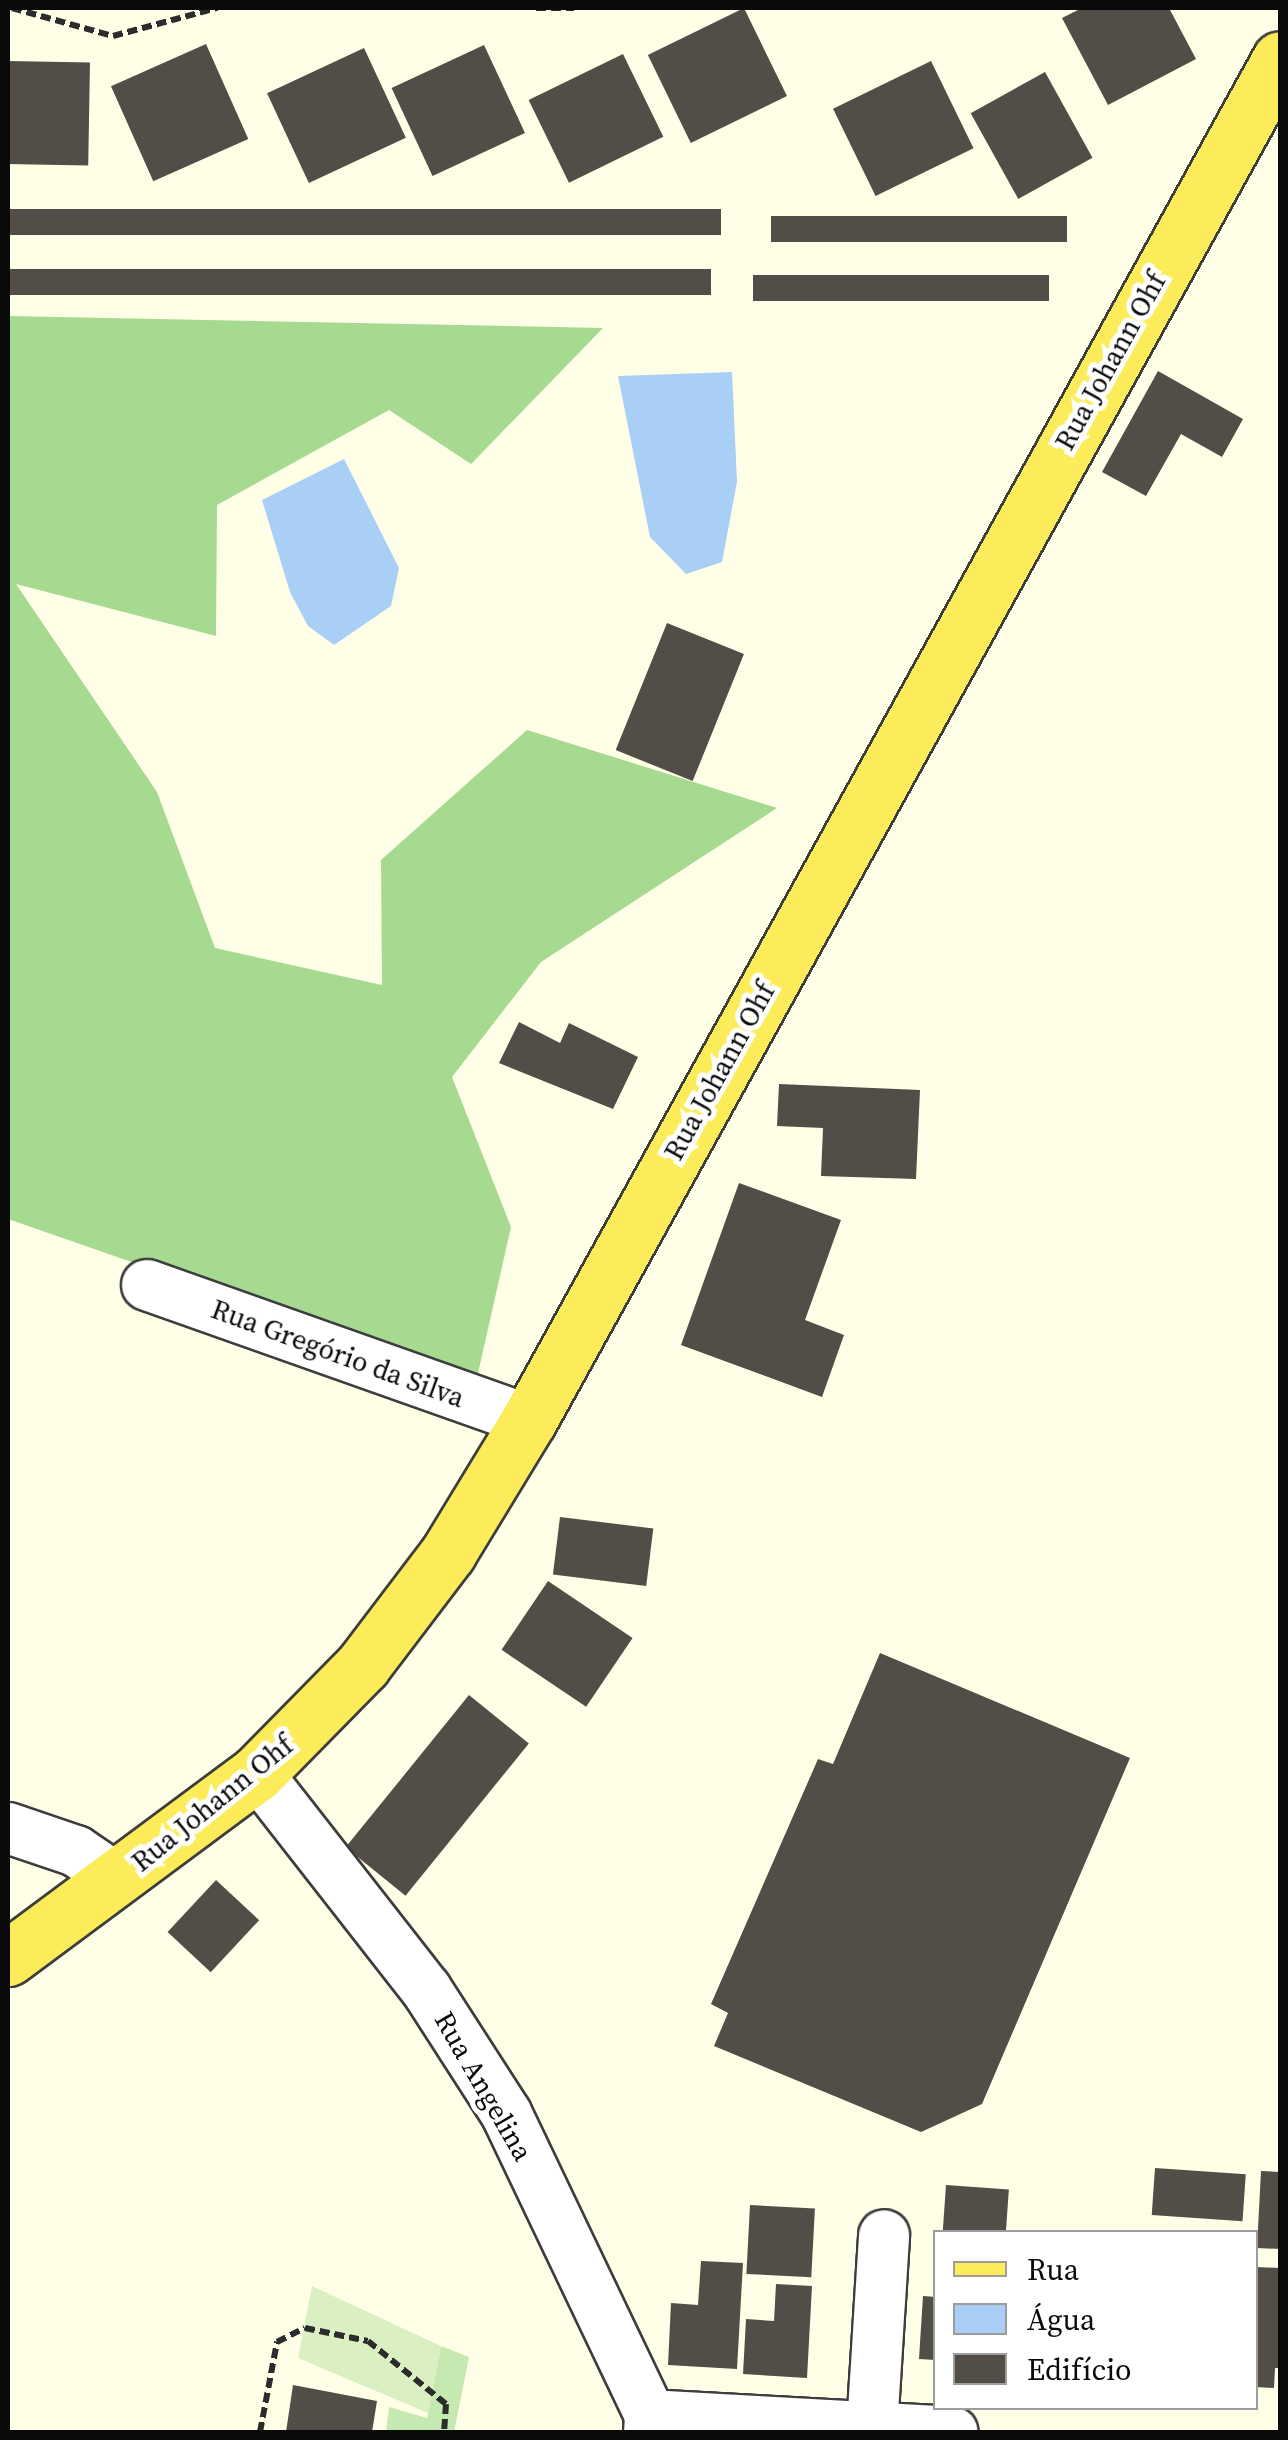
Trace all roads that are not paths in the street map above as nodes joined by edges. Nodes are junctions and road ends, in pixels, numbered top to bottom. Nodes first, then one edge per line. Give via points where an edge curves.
1 (1280, 59) edge
2 (147, 1285) dead end
3 (529, 1420) junction
4 (257, 1773) junction
5 (8, 1828) edge
6 (117, 1879) junction
7 (8, 1958) edge
8 (884, 2235) dead end
9 (650, 2424) edge
10 (872, 2428) junction
11 (953, 2432) edge

1 - 3 main road, Rua Johann Ohf
2 - 3 street, Rua Gregório da Silva
3 - 4 main road, Rua Johann Ohf via 409,1611
4 - 6 main road, Rua Johann Ohf
4 - 9 street, Rua Angelina via 426,1988 506,2112
5 - 6 street via 76,1851
6 - 7 main road, Rua Johann Ohf
8 - 10 street
9 - 10 street
10 - 11 street

